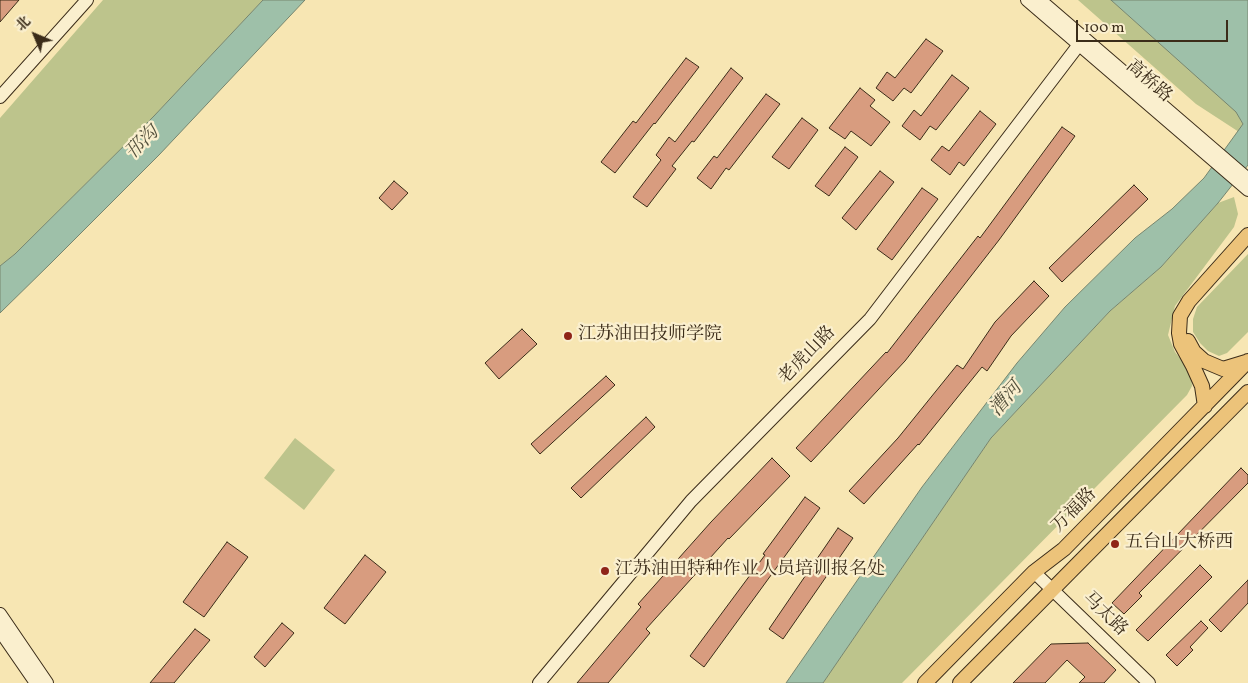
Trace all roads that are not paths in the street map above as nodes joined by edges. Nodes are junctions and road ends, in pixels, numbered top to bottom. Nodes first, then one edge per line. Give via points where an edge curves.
1 (76, 0) edge
2 (87, 0) edge
3 (1026, 0) edge
4 (1040, 0) edge
5 (1081, 41) junction
6 (0, 85) edge
7 (0, 97) edge
8 (1246, 183) edge
9 (1248, 235) edge
10 (1248, 243) edge
11 (1248, 361) edge
12 (1248, 392) edge
13 (1242, 405) edge
14 (1205, 406) junction
15 (1034, 572) junction
16 (1052, 589) junction
17 (0, 614) edge
18 (0, 631) edge
19 (36, 683) edge
20 (47, 683) edge
21 (538, 683) edge
22 (925, 683) edge
23 (960, 683) edge
24 (1149, 683) edge

1 - 6 street
2 - 7 street
3 - 5 street, 高桥路
4 - 5 street, 高桥路
5 - 8 street, 高桥路
5 - 21 street, 老虎山路 via 870,319 692,501
9 - 14 main road via 1189,301 1180,316 1181,344 1202,386
10 - 11 main road via 1194,304 1185,330 1194,352 1204,361 1223,369
11 - 14 main road, 万福路
12 - 13 main road
13 - 16 main road
14 - 15 main road, 万福路 via 1064,549
15 - 16 street, 马太路
15 - 22 main road, 万福路
16 - 23 main road
16 - 24 street, 马太路
17 - 20 street
18 - 19 street

